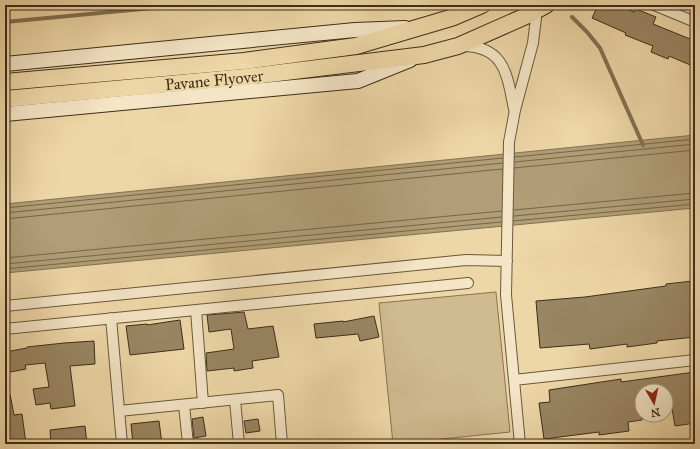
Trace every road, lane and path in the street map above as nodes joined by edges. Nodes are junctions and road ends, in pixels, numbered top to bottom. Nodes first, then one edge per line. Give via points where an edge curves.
1 (482, 5) edge
2 (654, 5) edge
3 (538, 7) edge
4 (667, 8) edge
5 (695, 22) edge
6 (419, 27) junction
7 (458, 46) junction
8 (424, 55) junction
9 (5, 64) edge
10 (5, 82) edge
11 (5, 99) edge
12 (515, 110) junction
13 (5, 114) edge
14 (507, 256) junction
15 (468, 283) dead end
16 (5, 306) edge
17 (196, 310) junction
18 (111, 318) junction
19 (5, 329) edge
20 (695, 360) edge
21 (514, 380) junction
22 (235, 400) junction
23 (203, 403) junction
24 (184, 405) junction
25 (119, 411) junction
26 (122, 444) edge
27 (188, 444) edge
28 (239, 444) edge
29 (282, 444) edge
30 (520, 444) edge

1 - 6 main road, Pavane Flyover via 454,17
2 - 4 street
3 - 7 main road, Pavane Flyover
3 - 12 street via 533,43
4 - 5 street
6 - 9 main road via 355,30
6 - 10 main road, Pavane Flyover via 356,46 244,61
7 - 8 main road, Pavane Flyover
7 - 12 street via 480,48 490,52 497,59 508,76
8 - 11 main road, Pavane Flyover via 245,77
8 - 13 main road via 358,81
12 - 14 street via 509,142
14 - 16 street
14 - 21 street via 506,295
15 - 17 street
17 - 18 street
17 - 23 street
18 - 19 street
18 - 25 street
20 - 21 street
21 - 30 street
22 - 23 street
22 - 28 street
22 - 29 street via 278,395
23 - 24 street
24 - 25 street
24 - 27 street
25 - 26 street

